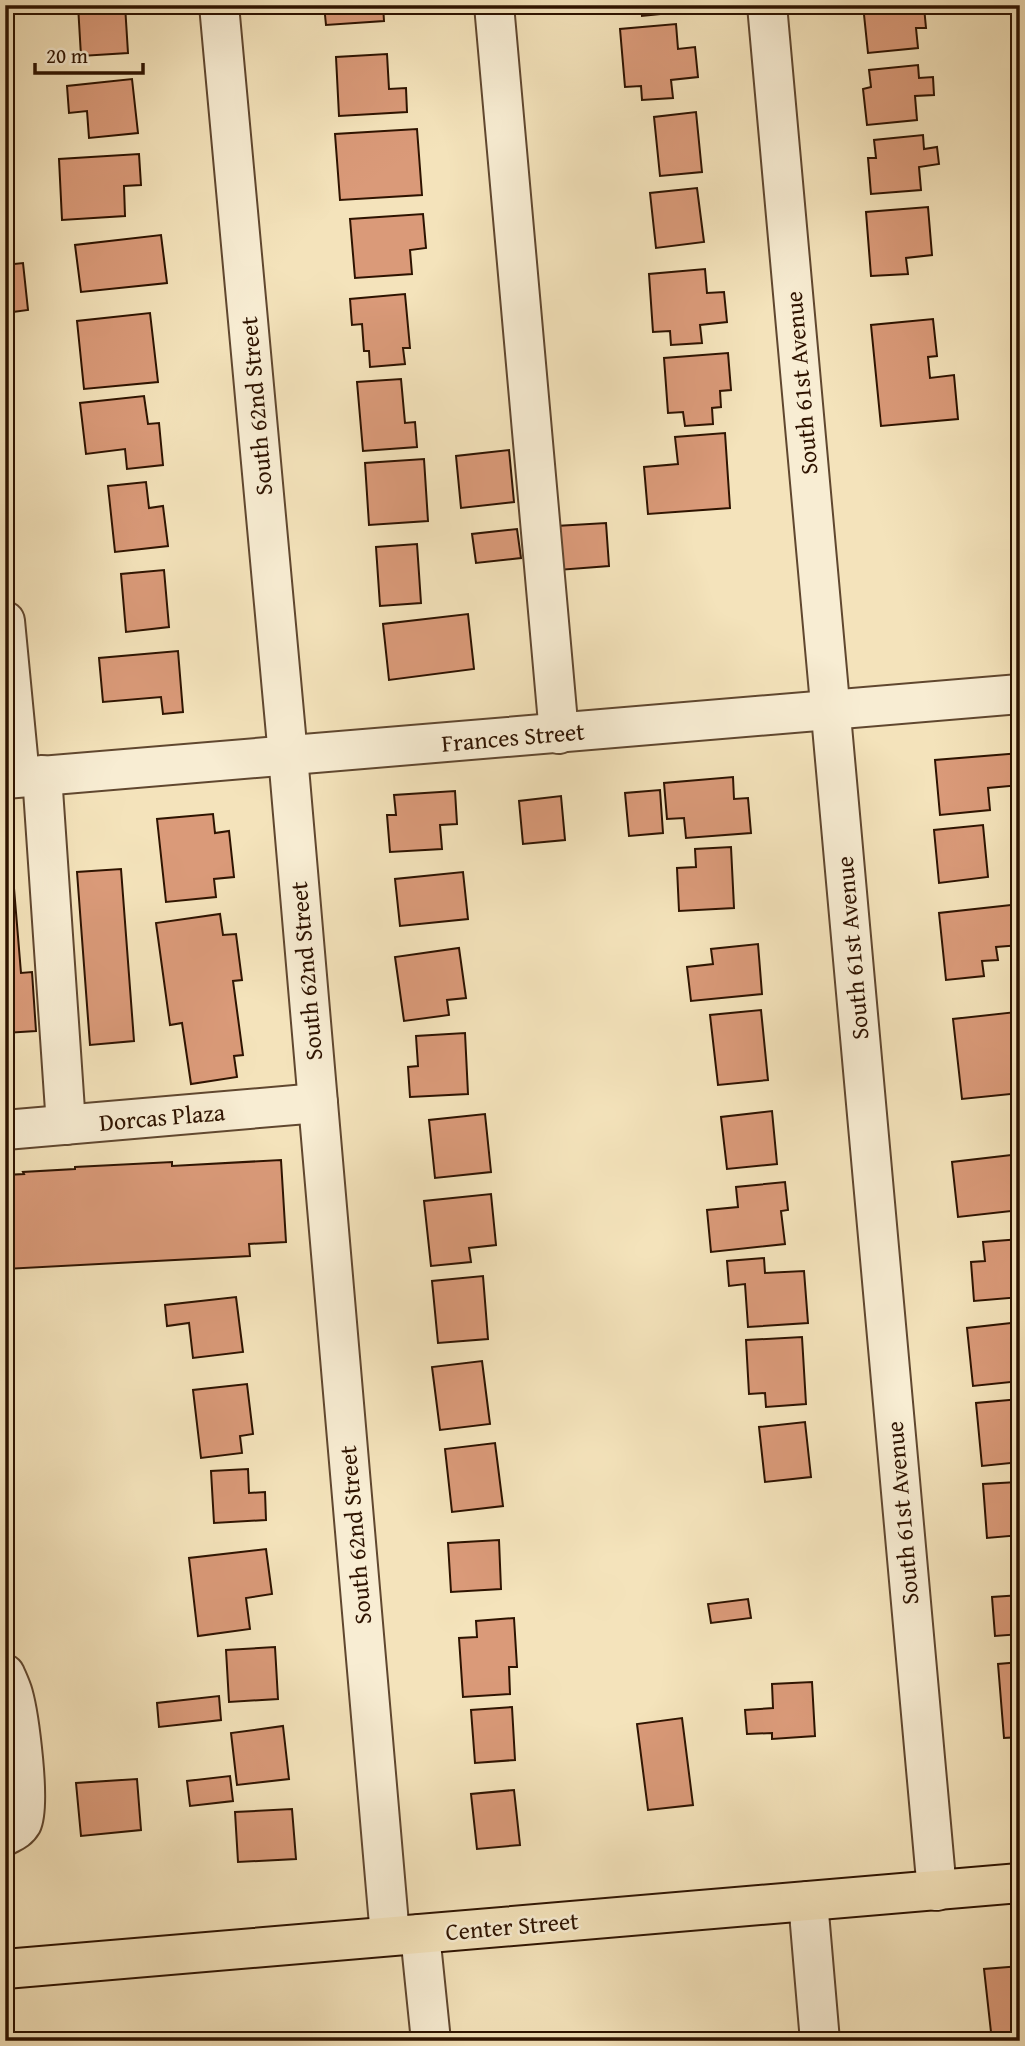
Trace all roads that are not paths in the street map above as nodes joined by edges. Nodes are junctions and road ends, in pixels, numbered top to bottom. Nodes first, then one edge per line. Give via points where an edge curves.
1 (219, 5) edge
2 (494, 5) edge
3 (767, 5) edge
4 (5, 621) edge
5 (1020, 694) edge
6 (831, 709) junction
7 (559, 734) junction
8 (288, 756) junction
9 (22, 777) edge
10 (318, 1103) junction
11 (66, 1125) junction
12 (5, 1130) edge
13 (5, 1674) edge
14 (5, 1836) edge
15 (1020, 1883) edge
16 (937, 1891) junction
17 (808, 1901) junction
18 (405, 1935) junction
19 (5, 1969) edge
20 (431, 2041) edge
21 (820, 2041) edge

1 - 8 street, South 62nd Street
2 - 7 street
3 - 6 street, South 61st Avenue
4 - 9 street
5 - 6 street, Frances Street
6 - 7 street, Frances Street
6 - 16 street, South 61st Avenue
7 - 8 street, Frances Street
8 - 9 street, Frances Street
8 - 10 street, South 62nd Street
9 - 11 street
10 - 11 street, Dorcas Plaza
10 - 18 street, South 62nd Street
11 - 12 street, Dorcas Plaza
13 - 14 street via 14,1695 25,1792 22,1823
15 - 16 main road, Center Street
16 - 17 main road, Center Street
17 - 18 main road, Center Street
17 - 21 street
18 - 19 main road, Center Street
18 - 20 street, South 62nd Street

